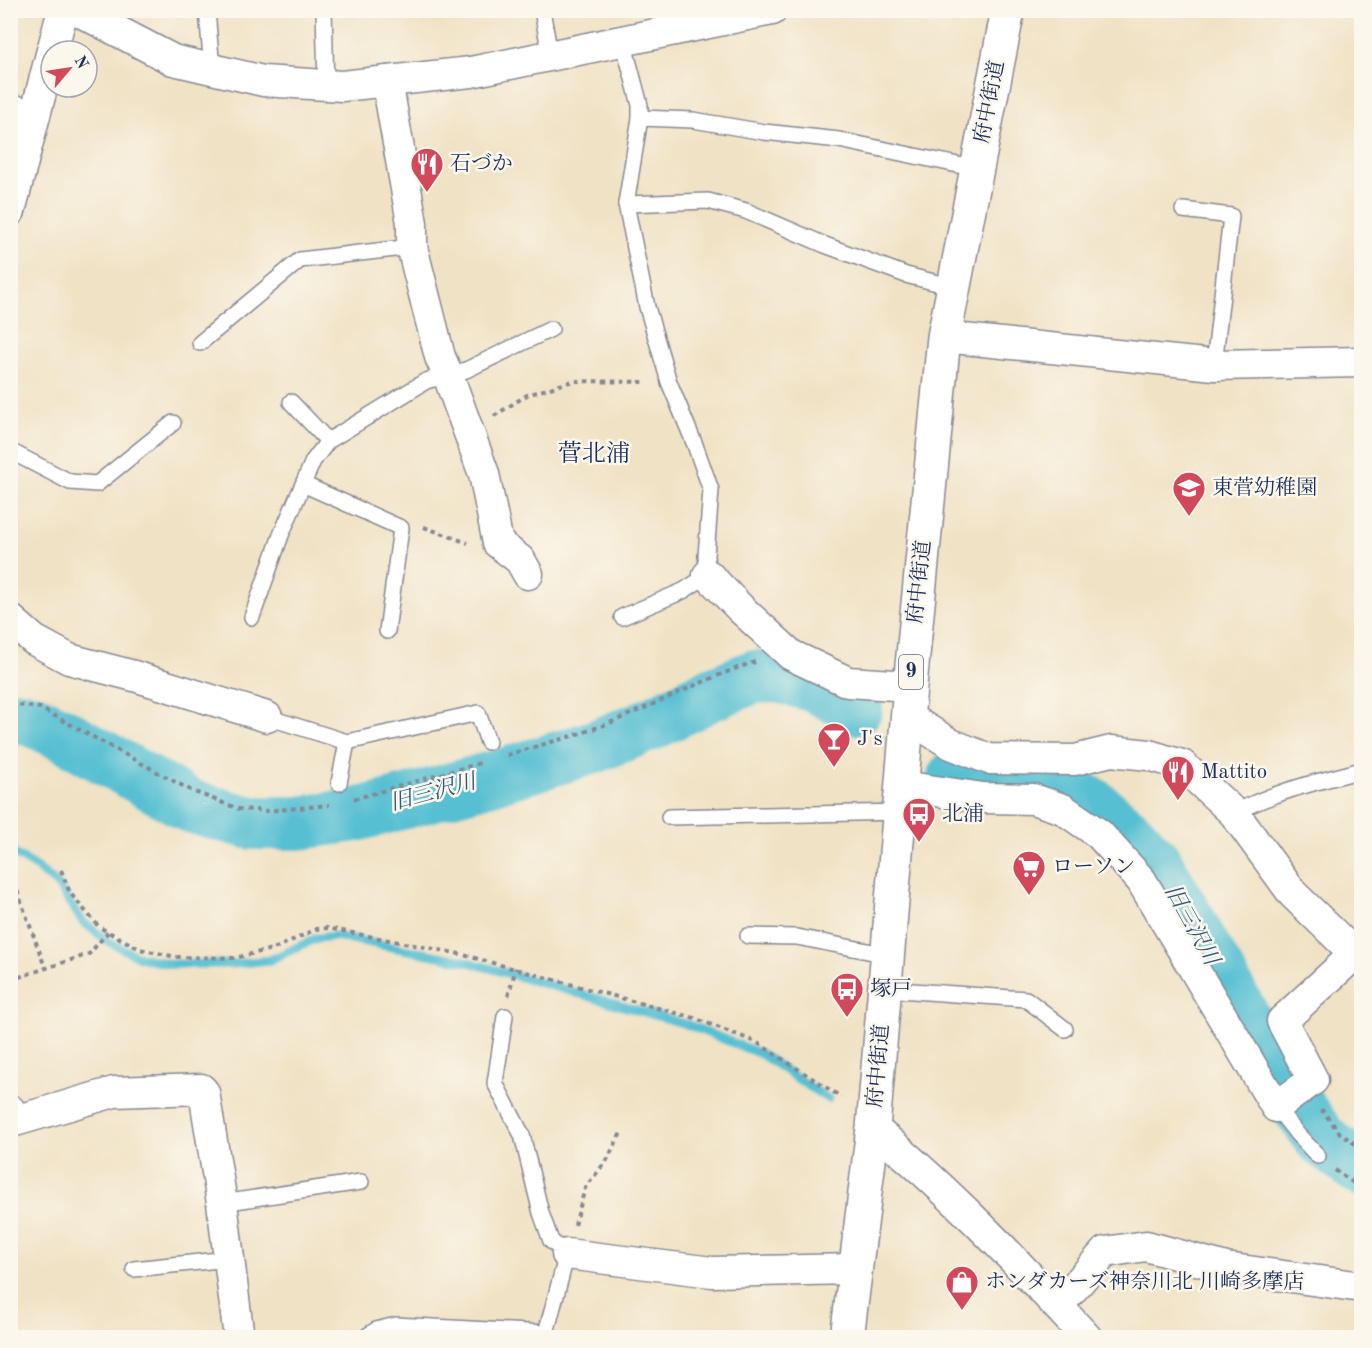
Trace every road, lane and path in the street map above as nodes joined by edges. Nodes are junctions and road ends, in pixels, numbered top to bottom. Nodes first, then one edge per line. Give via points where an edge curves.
1 (63, 10) edge
2 (77, 10) edge
3 (207, 10) edge
4 (324, 10) edge
5 (542, 10) edge
6 (772, 10) edge
7 (1008, 10) edge
8 (55, 39) edge
9 (623, 41) junction
10 (550, 55) junction
11 (212, 70) junction
12 (39, 75) edge
13 (387, 81) junction
14 (326, 85) junction
15 (23, 105) edge
16 (640, 118) junction
17 (977, 169) junction
18 (626, 204) junction
19 (1183, 210) dead end
20 (10, 211) edge
21 (412, 248) junction
22 (953, 287) junction
23 (551, 329) dead end
24 (944, 337) junction
25 (200, 343) dead end
26 (1362, 362) edge
27 (1214, 365) junction
28 (448, 375) junction
29 (669, 382) junction
30 (291, 402) dead end
31 (174, 423) dead end
32 (469, 431) junction
33 (328, 441) junction
34 (10, 451) edge
35 (305, 485) junction
36 (401, 528) junction
37 (498, 543) junction
38 (528, 574) dead end
39 (708, 575) junction
40 (252, 617) dead end
41 (622, 617) dead end
42 (10, 619) edge
43 (387, 631) dead end
44 (909, 702) junction
45 (267, 717) joint
46 (347, 742) junction
47 (488, 742) dead end
48 (1362, 770) edge
49 (339, 783) dead end
50 (901, 799) junction
51 (1234, 813) junction
52 (669, 817) dead end
53 (61, 870) dead end
54 (14, 882) dead end
55 (108, 932) junction
56 (748, 936) dead end
57 (888, 955) junction
58 (1358, 956) edge
59 (45, 967) junction
60 (516, 968) junction
61 (10, 980) edge
62 (510, 989) dead end
63 (885, 989) junction
64 (505, 1016) dead end
65 (1065, 1029) dead end
66 (1304, 1087) junction
67 (841, 1097) dead end
68 (1276, 1107) junction
69 (10, 1110) edge
70 (873, 1128) junction
71 (622, 1131) dead end
72 (1362, 1149) edge
73 (1318, 1156) joint
74 (361, 1182) dead end
75 (1362, 1189) edge
76 (222, 1203) junction
77 (567, 1254) junction
78 (228, 1259) junction
79 (134, 1269) dead end
80 (856, 1269) junction
81 (1362, 1287) edge
82 (1058, 1306) junction
83 (239, 1338) edge
84 (364, 1338) edge
85 (847, 1338) edge
86 (1087, 1338) edge

1 - 8 street
2 - 11 street via 173,60
3 - 11 lane
4 - 14 lane
5 - 10 lane
6 - 9 street
7 - 17 main road, 府中街道 / 9
9 - 10 street
9 - 16 lane
10 - 13 street via 471,72
11 - 14 street via 263,81
12 - 15 street
13 - 14 street via 342,87
13 - 21 street
15 - 20 street
16 - 17 lane via 693,120 840,140
16 - 18 lane
17 - 22 main road, 府中街道 / 9
18 - 22 lane via 708,201 747,210 825,246
18 - 29 lane via 647,307
19 - 27 lane via 1231,216
21 - 25 lane via 300,260
21 - 28 street
22 - 24 main road, 府中街道 / 9
23 - 28 lane
24 - 27 street
24 - 44 main road, 府中街道 / 9
26 - 27 street
28 - 32 street
28 - 33 lane via 426,381
29 - 32 path via 573,381 527,395
29 - 39 lane via 711,490
30 - 33 lane
31 - 34 lane via 97,484 70,482
32 - 37 street via 484,474
33 - 35 lane via 313,461
35 - 36 lane
35 - 40 lane via 281,536
36 - 37 path via 411,523 474,545
36 - 43 lane
37 - 38 street via 520,560
39 - 41 lane via 683,591
39 - 44 street via 791,655 848,682
42 - 45 street via 34,640 69,658
44 - 50 main road, 府中街道 / 9
44 - 51 street via 951,744 989,759 1075,760 1111,751 1149,755 1182,765
45 - 46 lane
46 - 47 lane via 478,713
46 - 49 lane
48 - 51 lane via 1286,789
50 - 52 lane
50 - 57 main road, 府中街道 / 9
50 - 68 street via 1033,799 1063,809 1099,834 1141,880
51 - 58 street via 1293,894
53 - 55 path via 70,893
54 - 59 path
55 - 59 path via 89,954
55 - 60 path via 140,949 176,957 235,958 276,948 316,929 327,928
56 - 57 lane via 797,937
57 - 63 main road, 府中街道 / 9
58 - 66 street via 1282,1021 1313,1080
59 - 61 path
60 - 62 path
60 - 67 path via 694,1018 756,1042
63 - 65 lane via 1026,999
63 - 70 main road, 府中街道 / 9
64 - 77 lane via 495,1083 522,1135 551,1241
66 - 68 street
66 - 72 path via 1340,1133
68 - 73 lane
69 - 76 street via 15,1121 114,1092 201,1089
70 - 80 main road, 府中街道 / 9
70 - 82 street via 981,1224
71 - 77 path via 607,1160 585,1188
73 - 75 path
74 - 76 lane
76 - 78 street
77 - 80 street via 711,1272
77 - 84 lane via 546,1333 396,1324
78 - 79 lane
78 - 83 street
80 - 85 main road, 府中街道 / 9
81 - 82 street via 1226,1268 1146,1246 1105,1252
82 - 86 street

